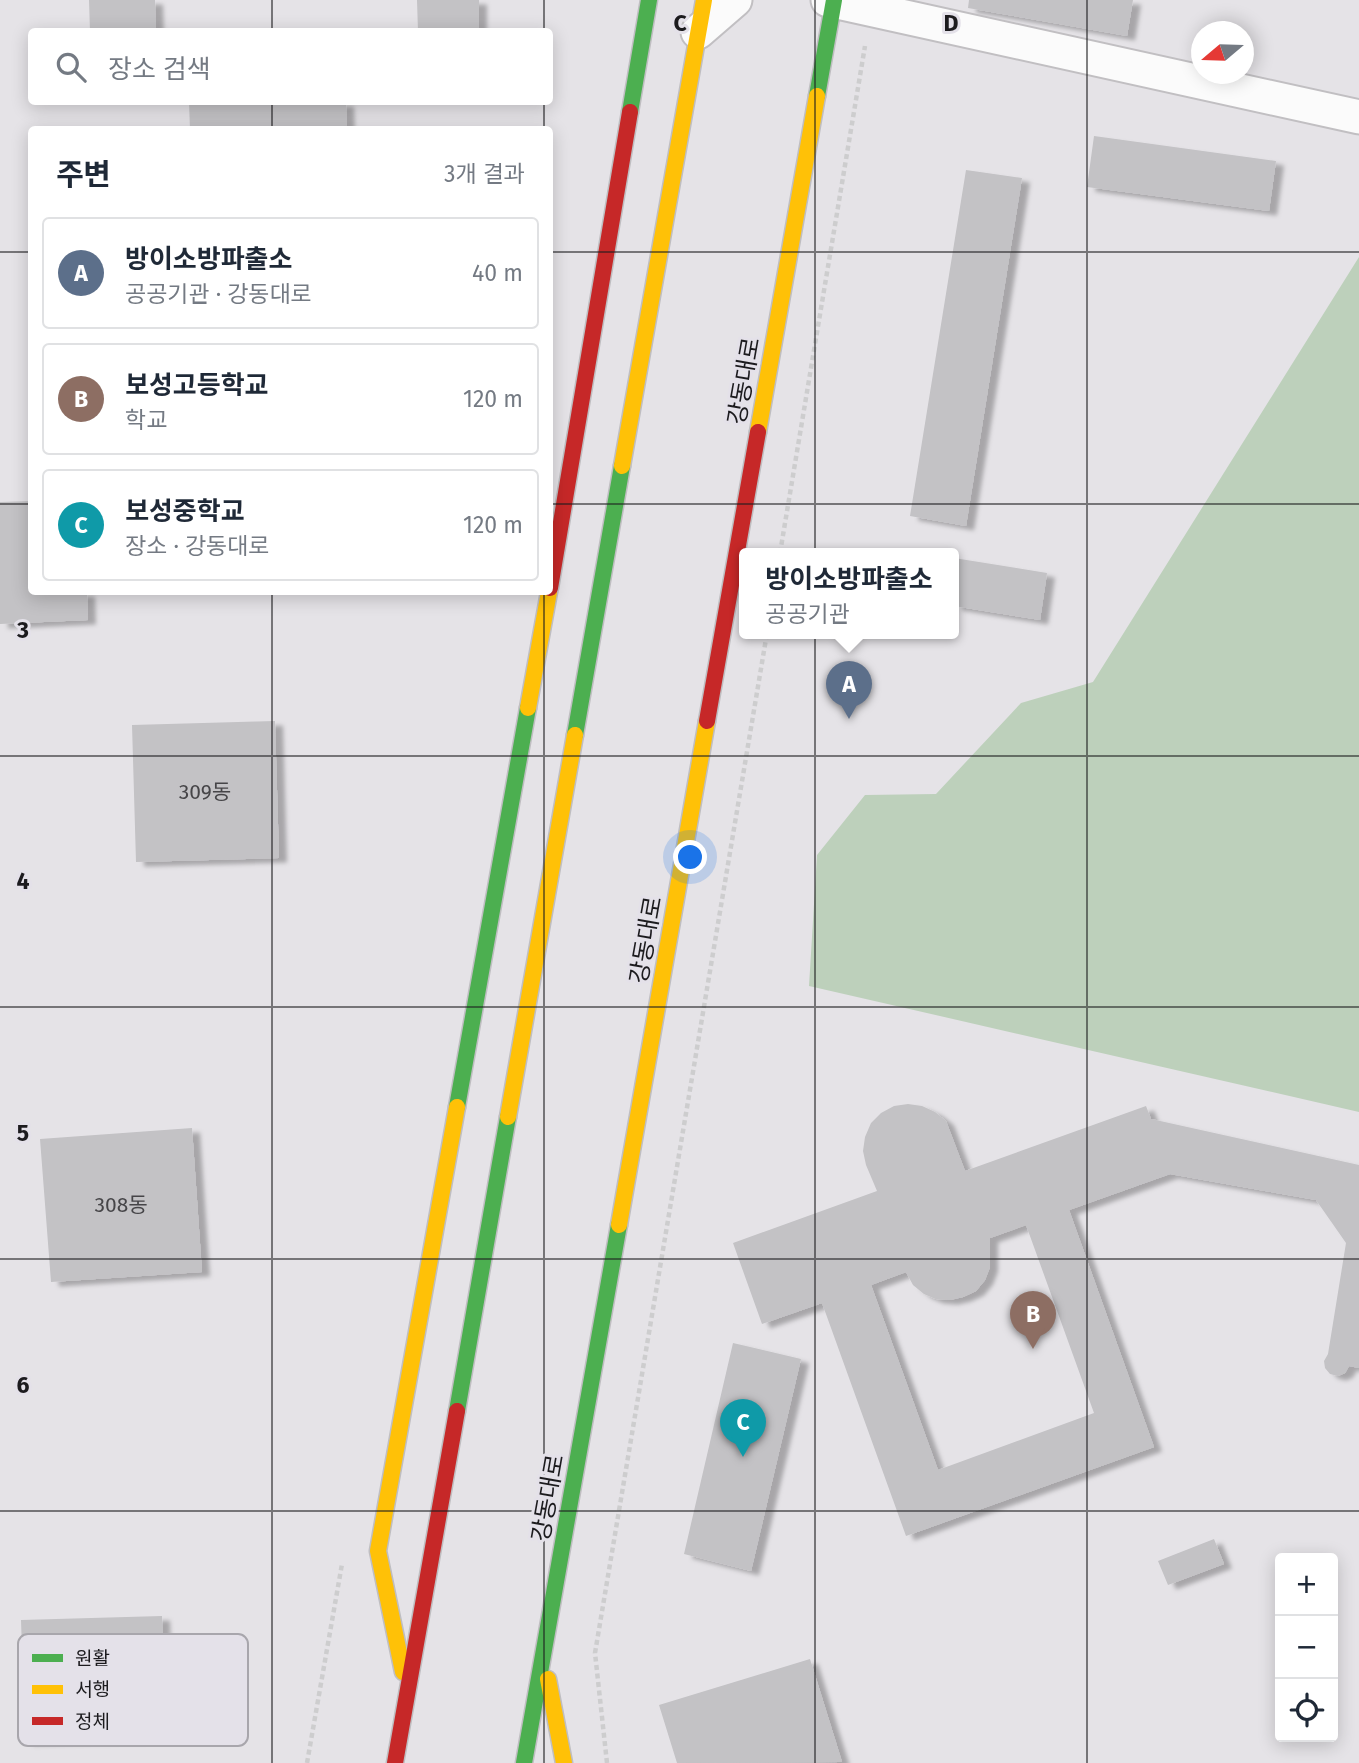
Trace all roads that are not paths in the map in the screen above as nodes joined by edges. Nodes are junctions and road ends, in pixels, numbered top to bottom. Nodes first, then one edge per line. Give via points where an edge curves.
1 (649, 0) edge
2 (704, 0) edge
3 (736, 0) edge
4 (832, 1) edge
5 (698, 32) junction
6 (1359, 117) edge
7 (553, 566) edge
8 (548, 595) edge
9 (543, 1657) junction
10 (407, 1693) junction
11 (379, 1763) edge
12 (395, 1763) edge
13 (524, 1763) edge
14 (564, 1763) edge

1 - 7 main road
2 - 5 main road
3 - 5 street
4 - 6 street
4 - 9 main road, 강동대로
5 - 10 main road
8 - 10 main road via 379,1551
9 - 13 main road, 강동대로
9 - 14 main road
10 - 11 main road
10 - 12 main road

